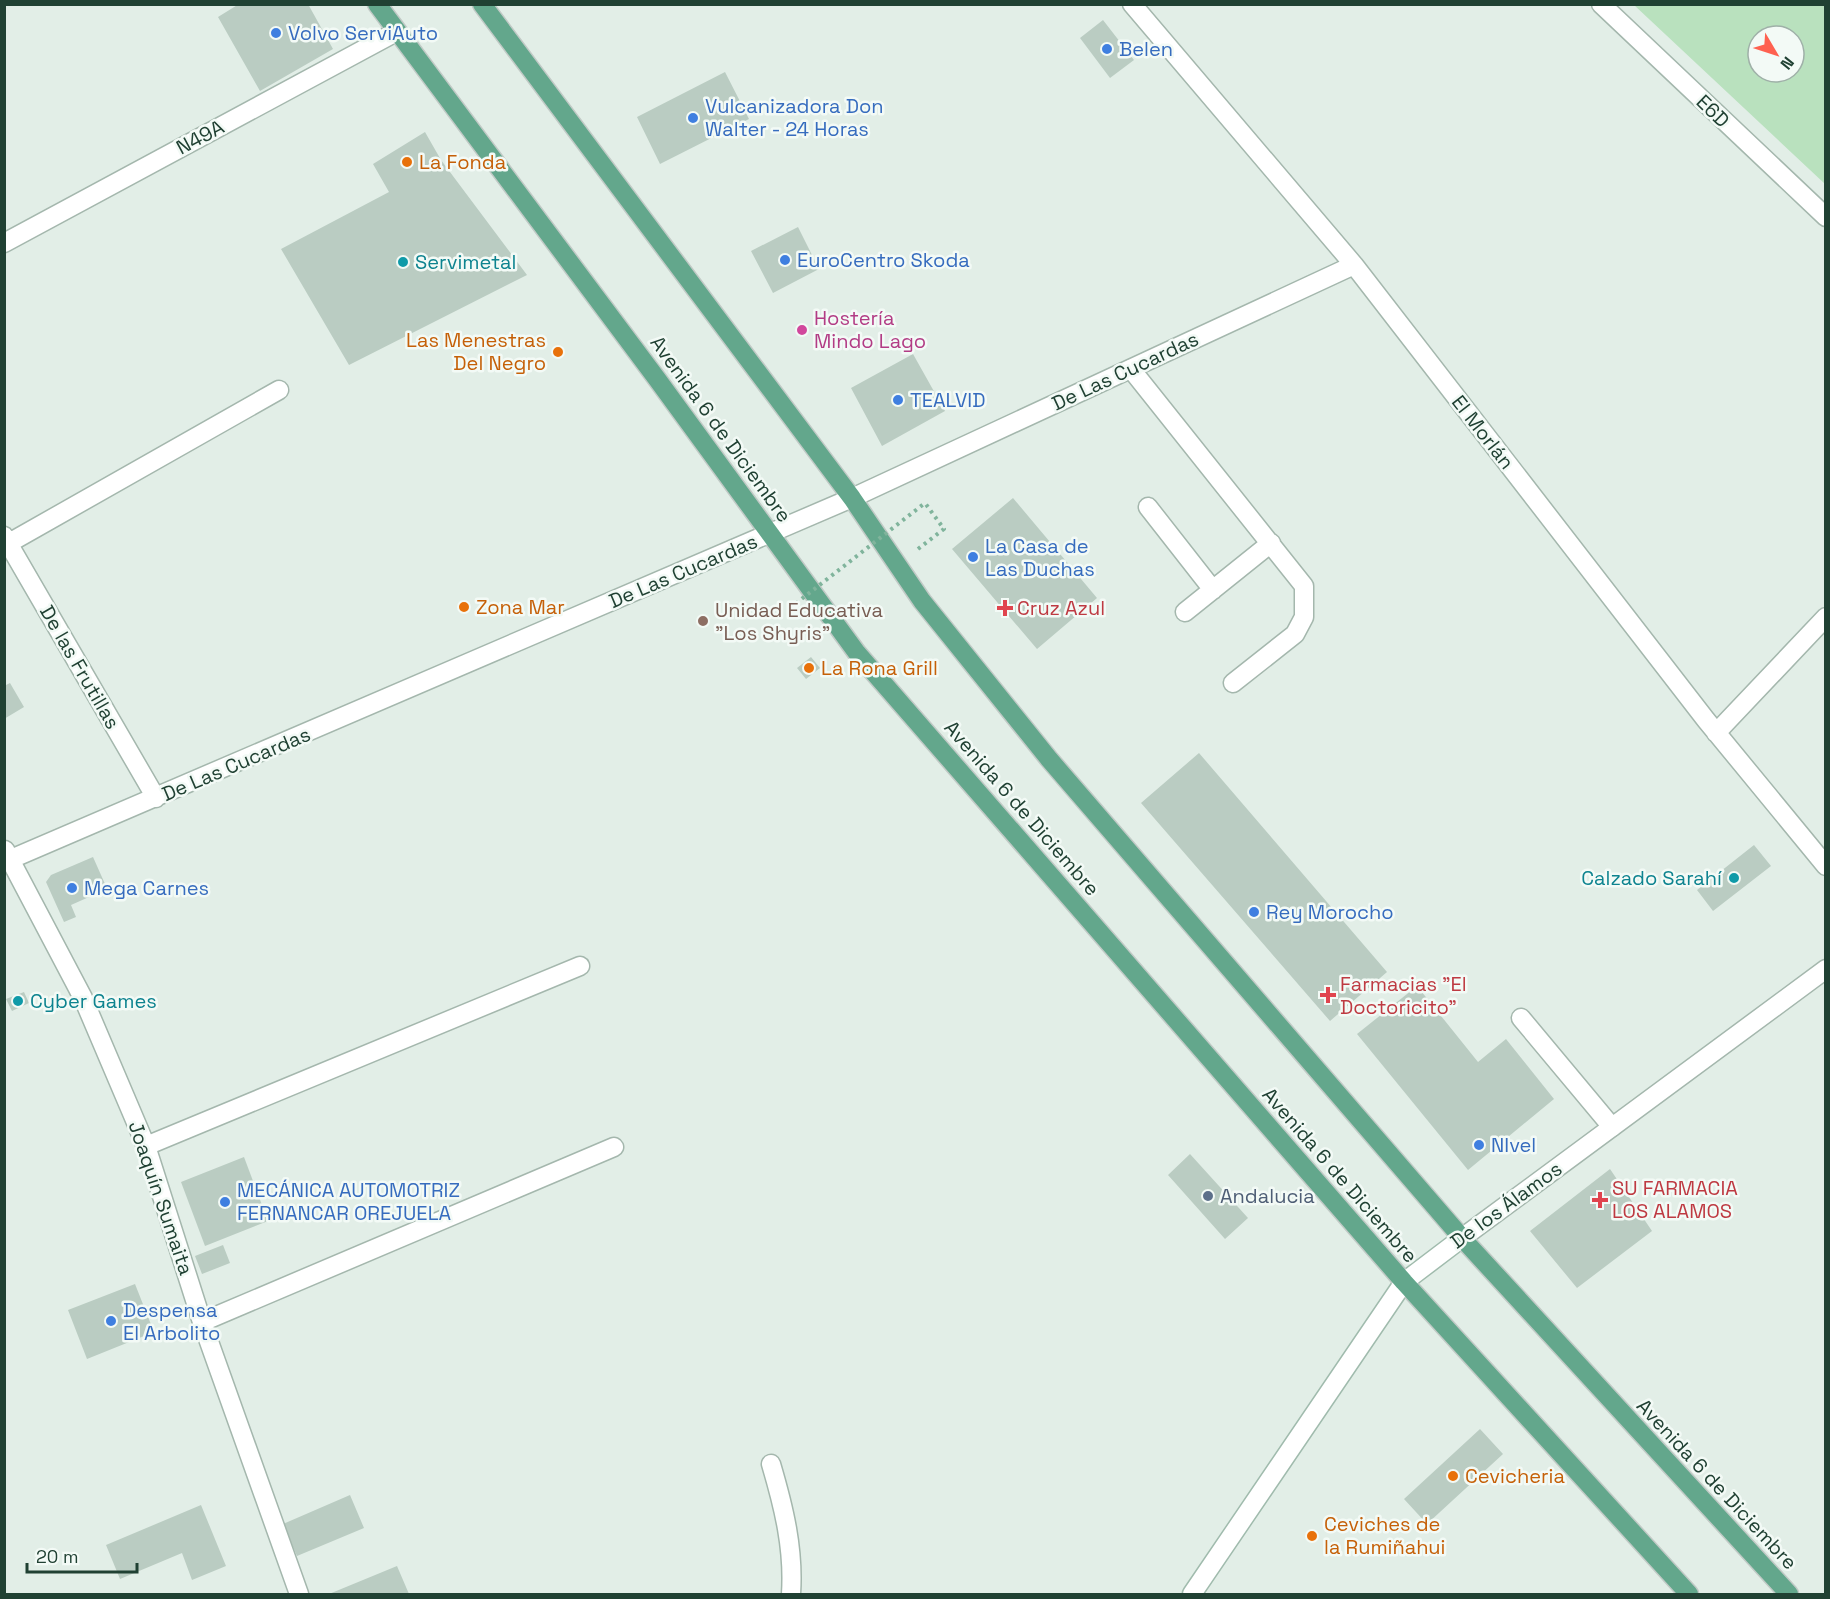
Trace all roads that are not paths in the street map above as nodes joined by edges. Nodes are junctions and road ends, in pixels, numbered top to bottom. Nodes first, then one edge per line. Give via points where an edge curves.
1 (376, 4) edge
2 (482, 4) edge
3 (1132, 4) edge
4 (1601, 4) edge
5 (396, 32) junction
6 (1826, 217) edge
7 (4, 243) edge
8 (1354, 266) junction
9 (1131, 369) junction
10 (279, 390) dead end
11 (852, 498) junction
12 (1148, 507) dead end
13 (770, 534) junction
14 (7, 540) edge
15 (1271, 543) junction
16 (1213, 590) junction
17 (1185, 612) dead end
18 (1826, 617) edge
19 (1233, 683) dead end
20 (1716, 733) junction
21 (156, 798) junction
22 (7, 857) edge
23 (1826, 866) edge
24 (580, 966) dead end
25 (1826, 969) edge
26 (1521, 1018) dead end
27 (1612, 1127) junction
28 (146, 1146) junction
29 (614, 1147) dead end
30 (1462, 1238) junction
31 (1404, 1282) junction
32 (202, 1322) junction
33 (771, 1464) dead end
34 (299, 1594) edge
35 (791, 1594) edge
36 (1192, 1594) edge
37 (1689, 1594) edge
38 (1789, 1594) edge

1 - 5 main road, Avenida 6 de Diciembre
2 - 11 main road, Avenida 6 de Diciembre
3 - 8 street, El Morlán
4 - 6 street, E6D
5 - 7 street, N49A
5 - 13 main road, Avenida 6 de Diciembre
8 - 9 street, De Las Cucardas
8 - 20 street, El Morlán
9 - 11 street, De Las Cucardas
9 - 15 street
10 - 14 street
11 - 13 street, De Las Cucardas
11 - 30 main road, Avenida 6 de Diciembre via 922,601 1049,759
12 - 16 street
13 - 21 street, De Las Cucardas
13 - 31 main road, Avenida 6 de Diciembre via 857,653
14 - 21 street, De las Frutillas
15 - 16 street
15 - 19 street via 1304,586 1304,617 1295,634
16 - 17 street
18 - 20 street
20 - 23 street, El Morlán
21 - 22 street, De Las Cucardas
22 - 28 street, Joaquín Sumaita via 82,998
24 - 28 street
25 - 27 street, De los Álamos
26 - 27 street
27 - 30 street, De los Álamos
28 - 32 street, Joaquín Sumaita
29 - 32 street
30 - 31 street, De los Álamos
30 - 38 main road, Avenida 6 de Diciembre
31 - 36 street, De los Álamos
31 - 37 main road, Avenida 6 de Diciembre
32 - 34 street, Joaquín Sumaita
33 - 35 street via 785,1512

